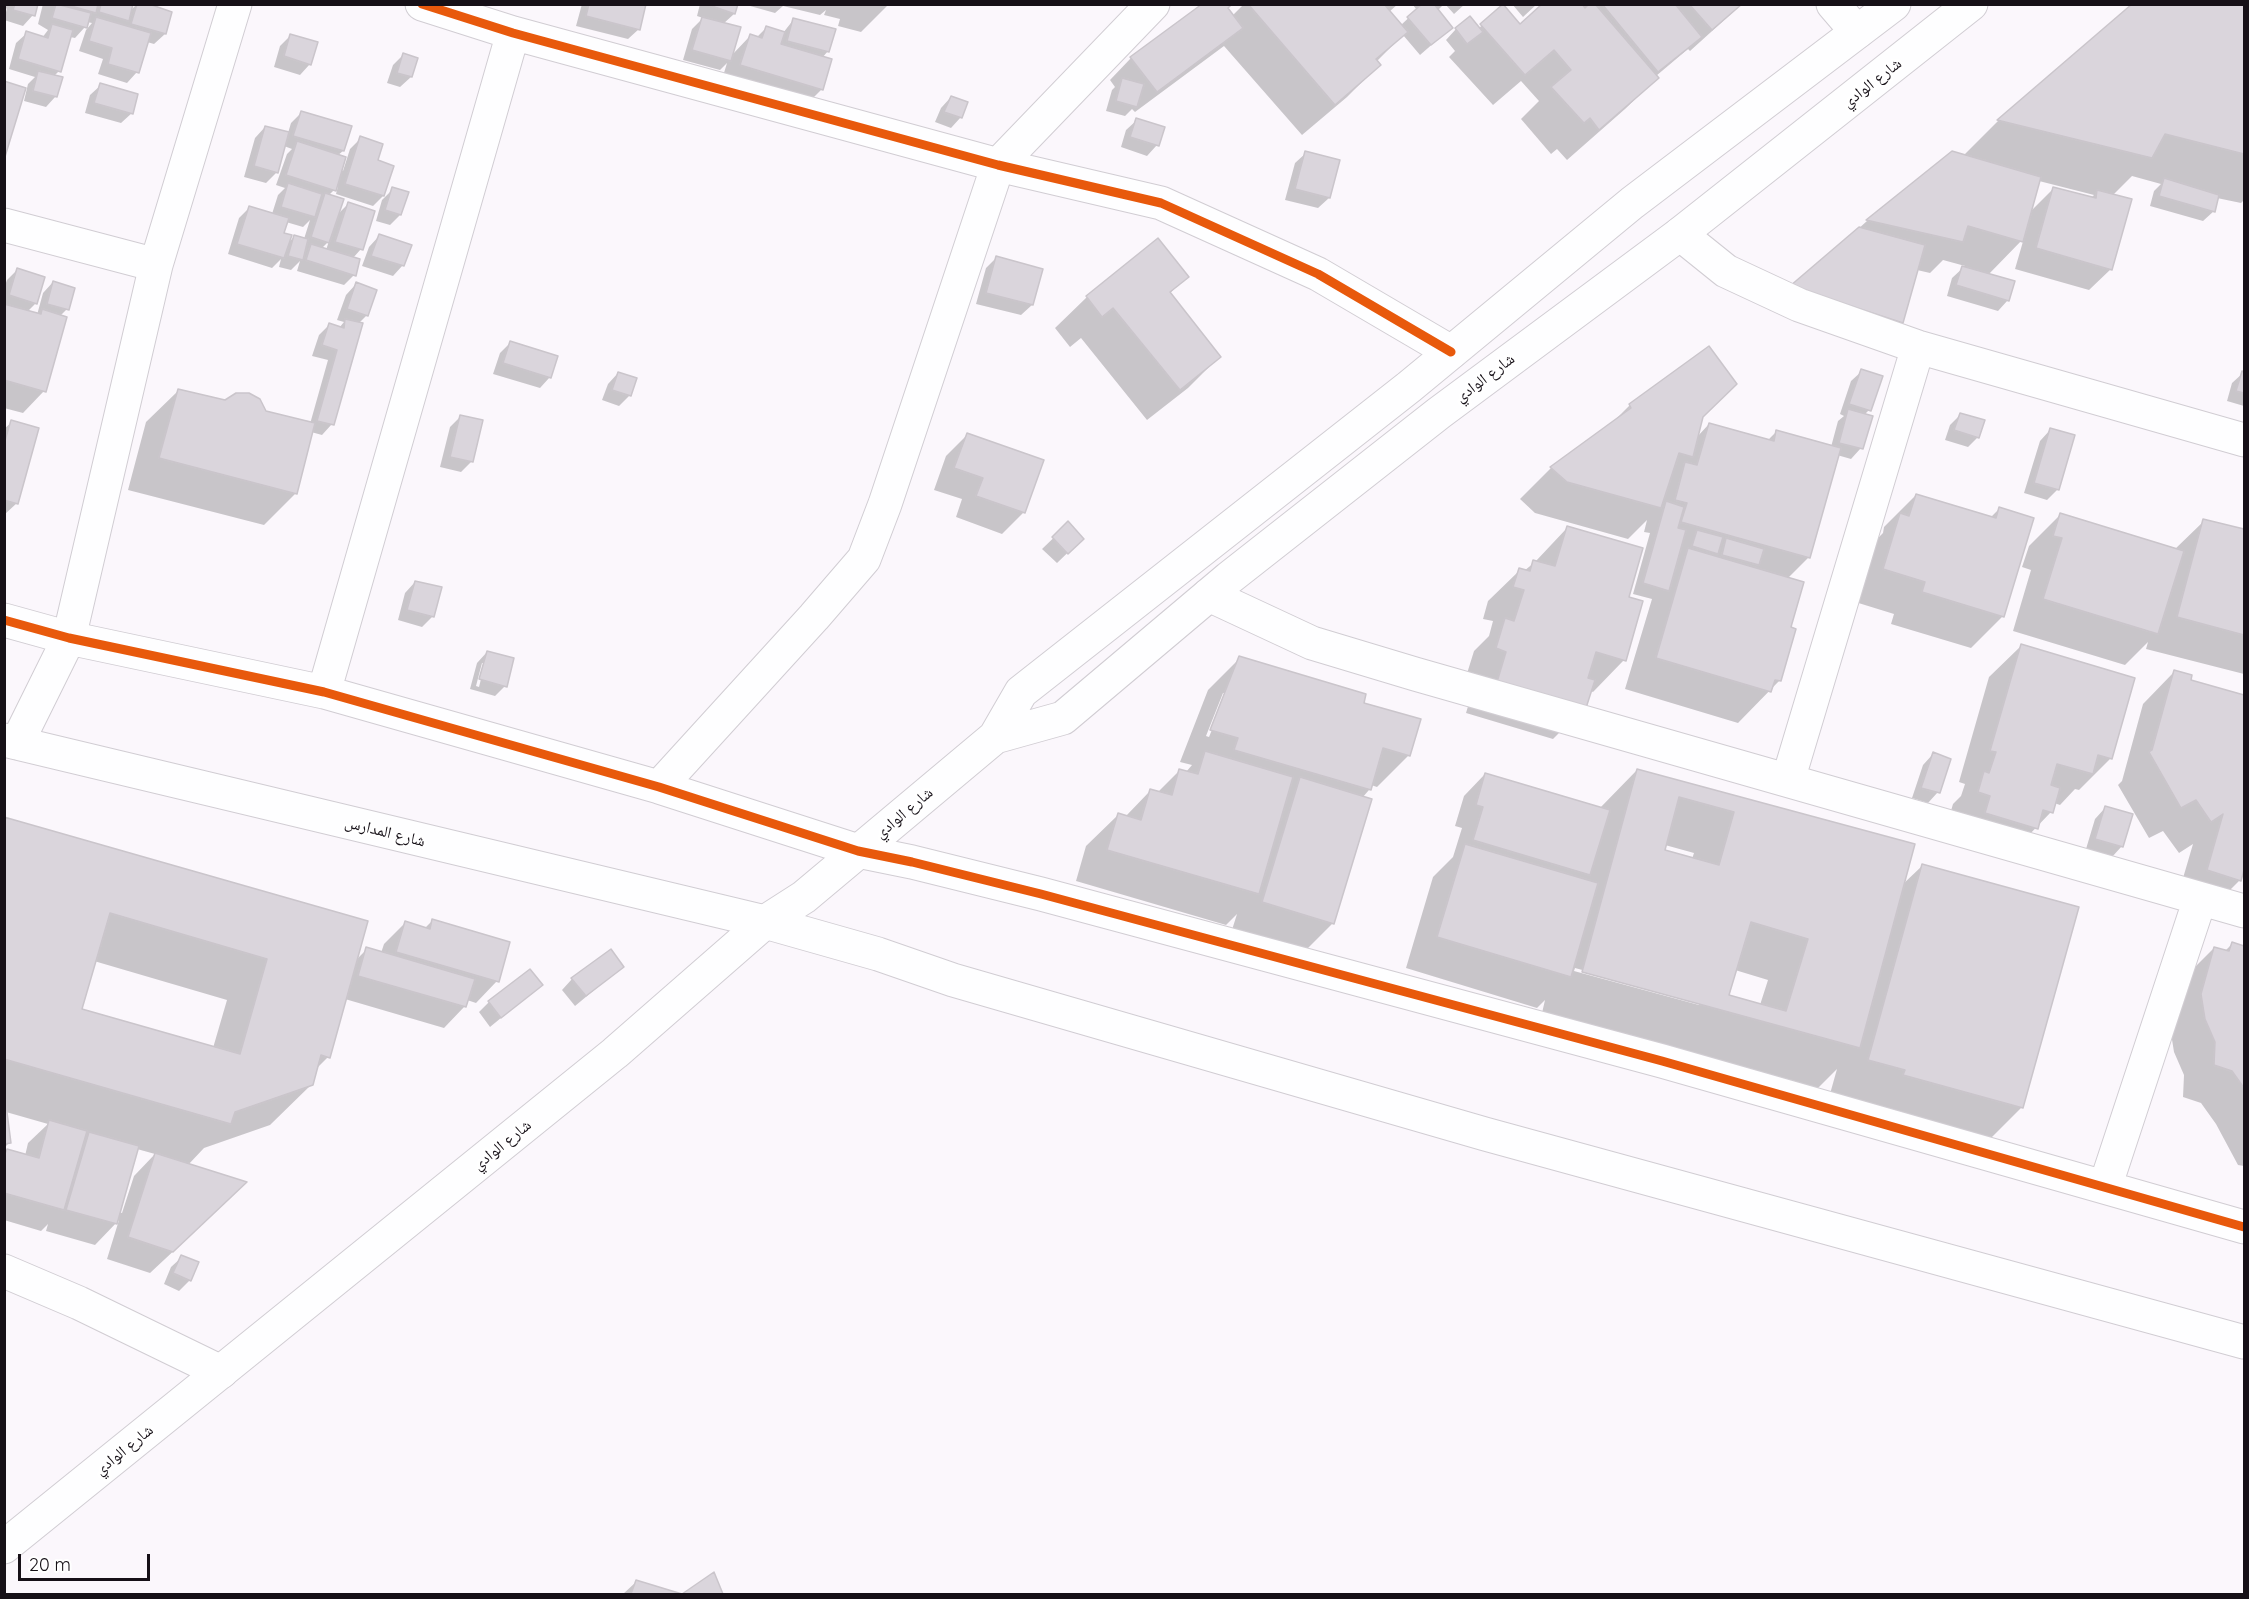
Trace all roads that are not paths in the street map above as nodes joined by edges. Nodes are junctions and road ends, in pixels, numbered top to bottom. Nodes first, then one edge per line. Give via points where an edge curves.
1 (235, 4) edge
2 (422, 4) edge
3 (1153, 4) edge
4 (1833, 4) edge
5 (1894, 4) edge
6 (1971, 4) edge
7 (1857, 32) junction
8 (513, 33) junction
9 (998, 165) junction
10 (4, 225) edge
11 (1680, 234) junction
12 (156, 265) junction
13 (1918, 347) junction
14 (1451, 352) junction
15 (2244, 440) edge
16 (1209, 595) junction
17 (4, 620) edge
18 (69, 638) junction
19 (324, 692) junction
20 (995, 737) junction
21 (11, 741) edge
22 (1788, 780) junction
23 (659, 787) junction
24 (858, 851) junction
25 (2200, 899) junction
26 (2244, 911) edge
27 (765, 922) junction
28 (2105, 1187) junction
29 (2244, 1227) edge
30 (4, 1271) edge
31 (2244, 1342) edge
32 (221, 1372) junction
33 (4, 1547) edge

1 - 12 street
2 - 8 street
3 - 9 street
4 - 7 street
5 - 7 street, شارع الوادي
6 - 11 street, شارع الوادي
7 - 14 street, شارع الوادي via 1632,203
8 - 9 street
8 - 19 street
9 - 14 street via 1161,203 1318,274
9 - 23 street via 864,559
10 - 12 street
11 - 13 street via 1726,271 1789,300
11 - 16 street, شارع الوادي via 1439,413
12 - 18 street
13 - 15 street
13 - 22 street
14 - 20 street, شارع الوادي via 1021,692
16 - 20 street, شارع الوادي via 1063,718
16 - 22 street via 1312,643
17 - 18 street
18 - 19 street
18 - 21 street
19 - 23 street
20 - 24 street, شارع الوادي
21 - 27 street, شارع المدارس
22 - 25 street
23 - 24 street
24 - 27 street, شارع الوادي via 804,897
24 - 28 street via 1041,894 1662,1061
25 - 26 street
25 - 28 street
27 - 31 street, شارع المدارس via 1485,1134
27 - 32 street, شارع الوادي via 615,1053
28 - 29 street
30 - 32 street
32 - 33 street, شارع الوادي

